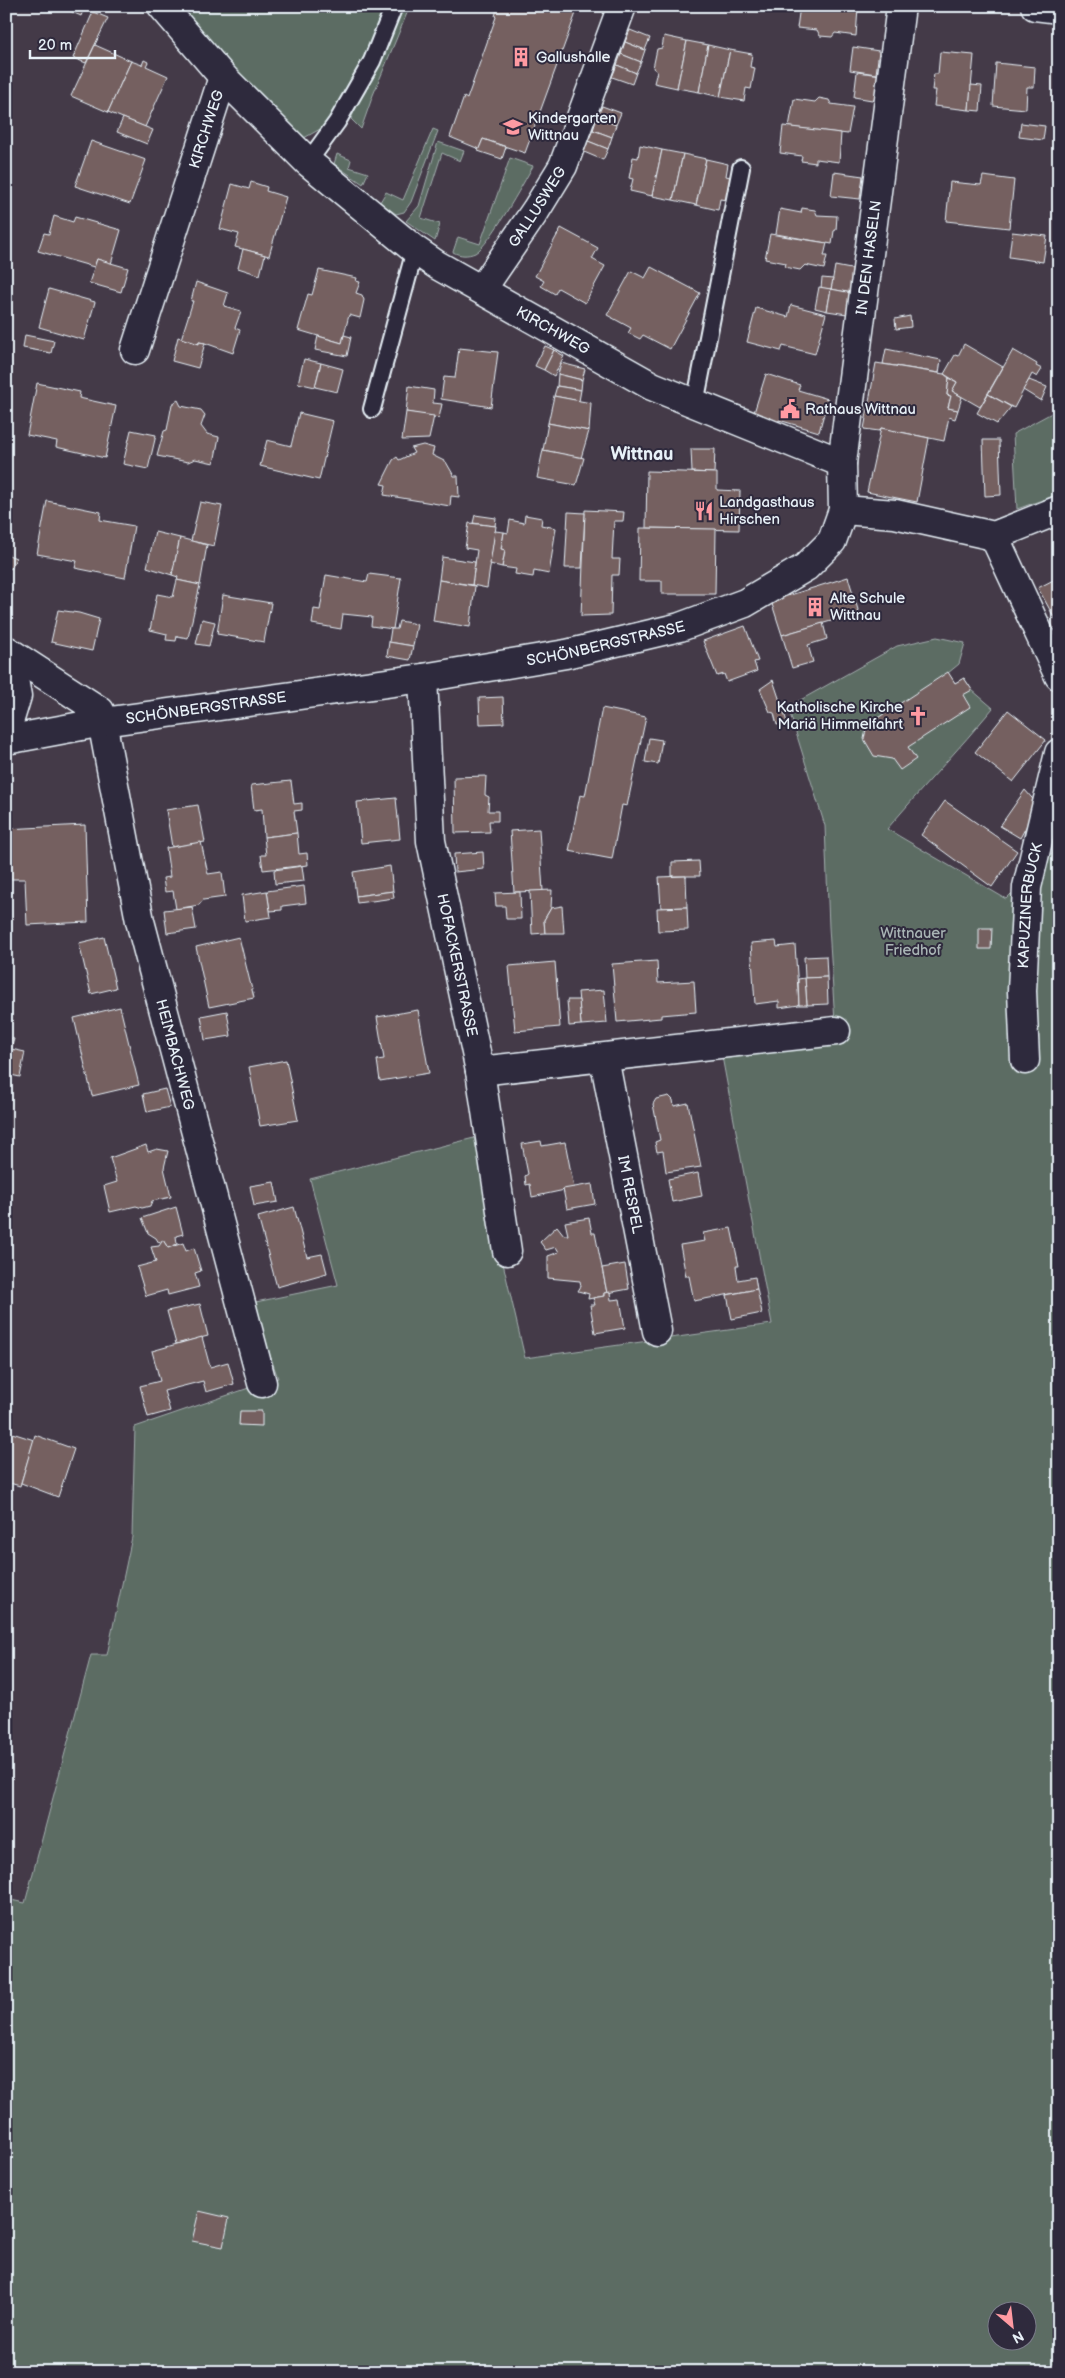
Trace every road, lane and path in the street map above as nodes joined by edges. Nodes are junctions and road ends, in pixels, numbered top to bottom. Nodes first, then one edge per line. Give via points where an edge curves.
1 (162, 6) edge
2 (394, 6) edge
3 (622, 6) edge
4 (901, 6) edge
5 (1035, 6) edge
6 (1059, 9) edge
7 (223, 78) junction
8 (308, 162) junction
9 (741, 168) dead end
10 (415, 250) junction
11 (482, 289) junction
12 (136, 350) dead end
13 (695, 404) junction
14 (372, 409) dead end
15 (842, 463) junction
16 (843, 510) junction
17 (1059, 510) edge
18 (994, 536) junction
19 (7, 651) edge
20 (1059, 676) edge
21 (423, 678) junction
22 (103, 722) junction
23 (6, 732) edge
24 (6, 740) edge
25 (1059, 753) edge
26 (836, 1031) dead end
27 (604, 1058) junction
28 (1026, 1060) dead end
29 (480, 1071) junction
30 (507, 1251) dead end
31 (657, 1332) dead end
32 (262, 1383) dead end

1 - 7 street, KIRCHWEG
2 - 8 lane via 372,61 337,122
3 - 11 street, GALLUSWEG via 563,166
4 - 15 street, IN DEN HASELN
5 - 6 street
7 - 8 street, KIRCHWEG
7 - 12 street, KIRCHWEG
8 - 10 street, KIRCHWEG
9 - 13 lane
10 - 11 street, KIRCHWEG
10 - 14 lane
11 - 13 street, KIRCHWEG via 652,386
13 - 15 street, KIRCHWEG
15 - 16 street, IN DEN HASELN
16 - 18 street via 895,514
16 - 21 street, SCHÖNBERGSTRASSE via 832,541 806,567 745,603 680,627 628,640
17 - 18 street
18 - 20 street
19 - 22 street via 100,711
19 - 23 street via 17,696
21 - 22 street, SCHÖNBERGSTRASSE
21 - 29 street, HOFACKERSTRASSE via 431,840
22 - 24 street, SCHÖNBERGSTRASSE
22 - 32 street, HEIMBACHWEG via 140,921
25 - 28 street, KAPUZINERBUCK via 1027,886 1022,991
26 - 27 street
27 - 29 street
27 - 31 street, IM RESPEL
29 - 30 street, HOFACKERSTRASSE

